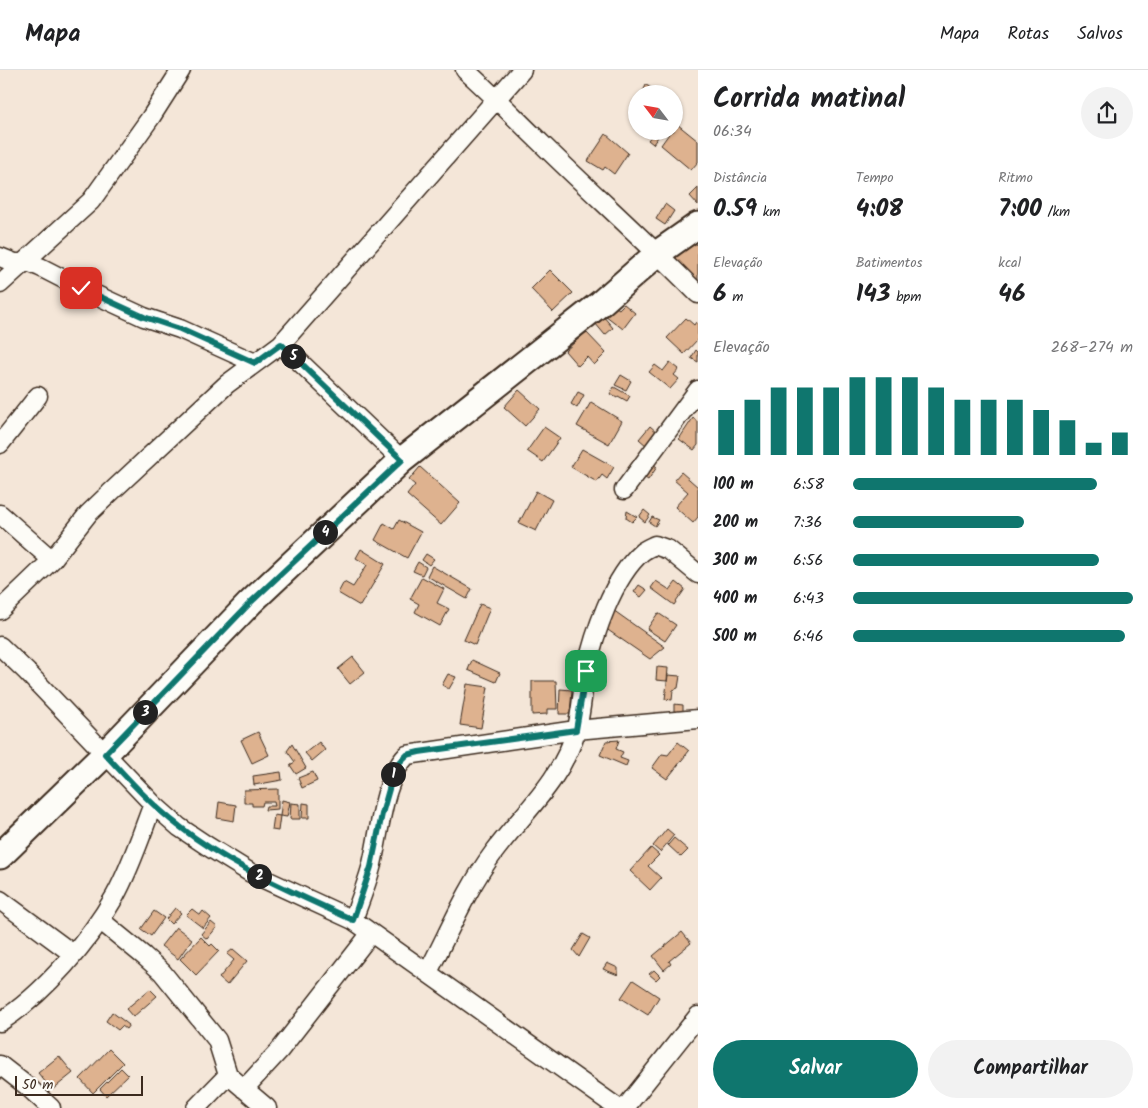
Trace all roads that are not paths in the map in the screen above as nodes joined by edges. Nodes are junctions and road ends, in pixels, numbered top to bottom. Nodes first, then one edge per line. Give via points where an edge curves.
1 (181, 70) edge
2 (465, 70) edge
3 (522, 70) edge
4 (497, 98) junction
5 (698, 225) edge
6 (658, 253) junction
7 (0, 257) edge
8 (21, 264) junction
9 (0, 284) edge
10 (698, 294) edge
11 (281, 344) junction
12 (255, 363) junction
13 (698, 390) edge
14 (38, 396) dead end
15 (0, 444) edge
16 (402, 460) junction
17 (624, 490) dead end
18 (0, 514) edge
19 (52, 560) junction
20 (698, 574) edge
21 (0, 610) edge
22 (0, 646) edge
23 (698, 719) edge
24 (576, 730) junction
25 (105, 754) junction
26 (153, 804) junction
27 (0, 856) edge
28 (0, 900) edge
29 (100, 920) junction
30 (353, 920) junction
31 (371, 934) junction
32 (73, 954) junction
33 (428, 972) junction
34 (698, 1016) edge
35 (0, 1022) edge
36 (0, 1065) edge
37 (228, 1075) junction
38 (244, 1089) junction
39 (51, 1108) edge
40 (196, 1108) edge
41 (267, 1108) edge
42 (618, 1108) edge
43 (625, 1108) edge

1 - 8 street via 91,201
2 - 4 street
3 - 4 street
4 - 6 street via 541,144
4 - 11 street
5 - 6 street
6 - 10 street
6 - 16 street via 601,303
7 - 8 street
8 - 9 street
8 - 12 street via 40,267 144,317 180,329
11 - 12 street
11 - 16 street
12 - 19 street via 227,384 88,514
13 - 17 street
14 - 15 street
16 - 25 street via 250,603
18 - 19 street
19 - 21 street
20 - 24 street via 669,550 655,545 644,550 634,561 617,585 601,620 586,671
22 - 25 street
23 - 24 street
24 - 30 street via 407,755 393,775 371,867
24 - 33 street via 551,784 493,853 472,886
25 - 26 street
25 - 27 street
26 - 29 street via 137,848
26 - 30 street via 201,842 251,873
28 - 32 street
29 - 32 street
29 - 37 street via 162,972 216,1040
30 - 31 street
31 - 33 street
31 - 38 street via 279,1051
32 - 35 street via 39,992
33 - 42 street
34 - 43 street
36 - 39 street
37 - 38 street
37 - 40 street
38 - 41 street

